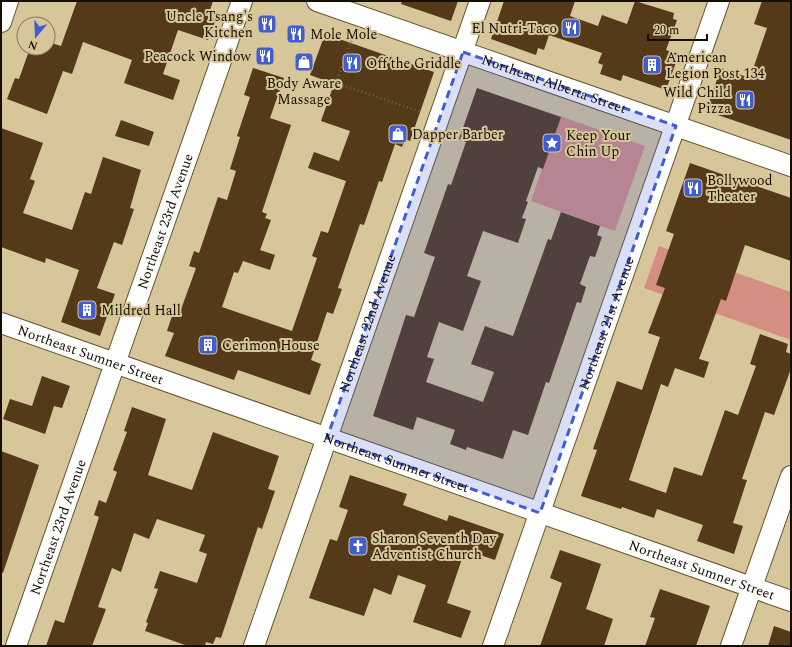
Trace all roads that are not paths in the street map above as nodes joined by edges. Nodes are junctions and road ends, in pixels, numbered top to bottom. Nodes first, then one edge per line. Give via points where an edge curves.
1 (8, 1) edge
2 (242, 1) edge
3 (318, 1) edge
4 (480, 1) edge
5 (720, 1) edge
6 (1, 22) edge
7 (463, 52) junction
8 (676, 126) junction
9 (791, 166) edge
10 (1, 323) edge
11 (114, 363) junction
12 (327, 438) junction
13 (791, 476) edge
14 (540, 513) junction
15 (752, 588) junction
16 (791, 601) edge
17 (16, 646) edge
18 (254, 646) edge
19 (493, 646) edge
20 (731, 646) edge

1 - 6 street
2 - 11 street, Northeast 23rd Avenue
3 - 7 street, Northeast Alberta Street
4 - 7 street, Northeast 22nd Avenue
5 - 8 street, Northeast 21st Avenue
7 - 8 street, Northeast Alberta Street
7 - 12 street, Northeast 22nd Avenue
8 - 9 street, Northeast Alberta Street
8 - 14 street, Northeast 21st Avenue
10 - 11 street, Northeast Sumner Street
11 - 12 street, Northeast Sumner Street
11 - 17 street, Northeast 23rd Avenue
12 - 14 street, Northeast Sumner Street
12 - 18 street, Northeast 22nd Avenue
13 - 15 street
14 - 15 street, Northeast Sumner Street
14 - 19 street, Northeast 21st Avenue
15 - 16 street, Northeast Sumner Street
15 - 20 street

